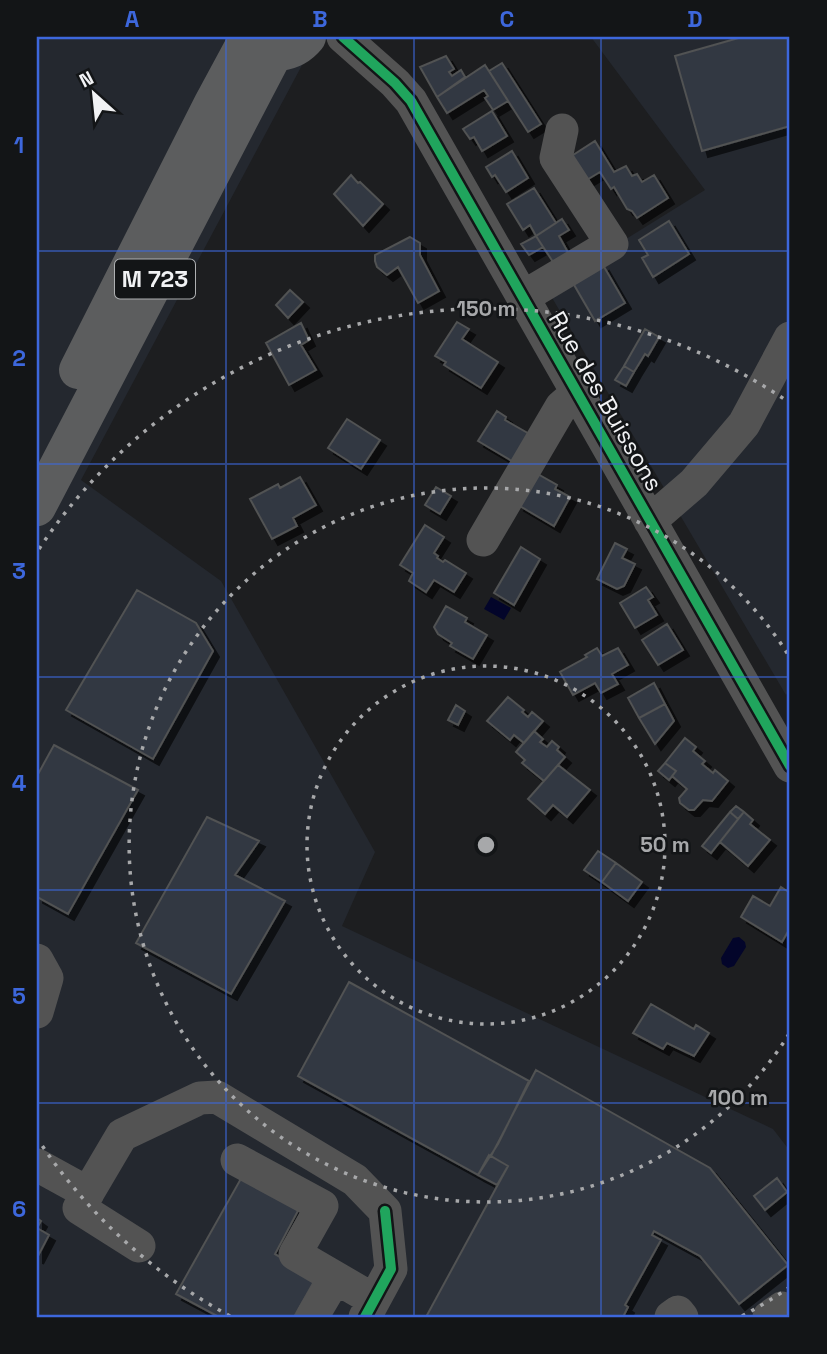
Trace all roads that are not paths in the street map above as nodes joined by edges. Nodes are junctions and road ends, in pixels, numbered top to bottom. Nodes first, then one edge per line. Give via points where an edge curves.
1 (343, 37) edge
2 (274, 42) edge
3 (395, 83) junction
4 (562, 130) dead end
5 (523, 297) junction
6 (790, 338) edge
7 (577, 393) junction
8 (37, 452) edge
9 (37, 507) edge
10 (650, 521) junction
11 (483, 540) dead end
12 (790, 766) edge
13 (37, 960) edge
14 (37, 1012) edge
15 (237, 1160) dead end
16 (37, 1165) edge
17 (88, 1193) junction
18 (139, 1246) dead end
19 (335, 1278) junction
20 (369, 1309) edge
21 (312, 1317) edge
22 (671, 1317) edge
23 (682, 1317) edge
24 (769, 1317) edge
25 (787, 1317) edge

1 - 3 street, Rue des Buissons
2 - 3 street, Rue des Buissons
2 - 8 main road, M 723 via 212,105
2 - 9 main road, M 723
3 - 5 street, Rue des Buissons via 411,101
4 - 5 street via 556,158 612,244
5 - 7 street, Rue des Buissons
6 - 10 street via 744,424 694,483
7 - 10 street, Rue des Buissons
7 - 11 street via 561,407
10 - 12 street, Rue des Buissons
13 - 14 street via 47,978
15 - 19 street via 322,1206 295,1254
16 - 17 street
17 - 18 street via 79,1208
17 - 20 street via 122,1135 200,1098 217,1097 355,1180 385,1211 391,1269
19 - 20 street
19 - 21 street
22 - 23 street via 678,1312
24 - 25 street via 782,1308

